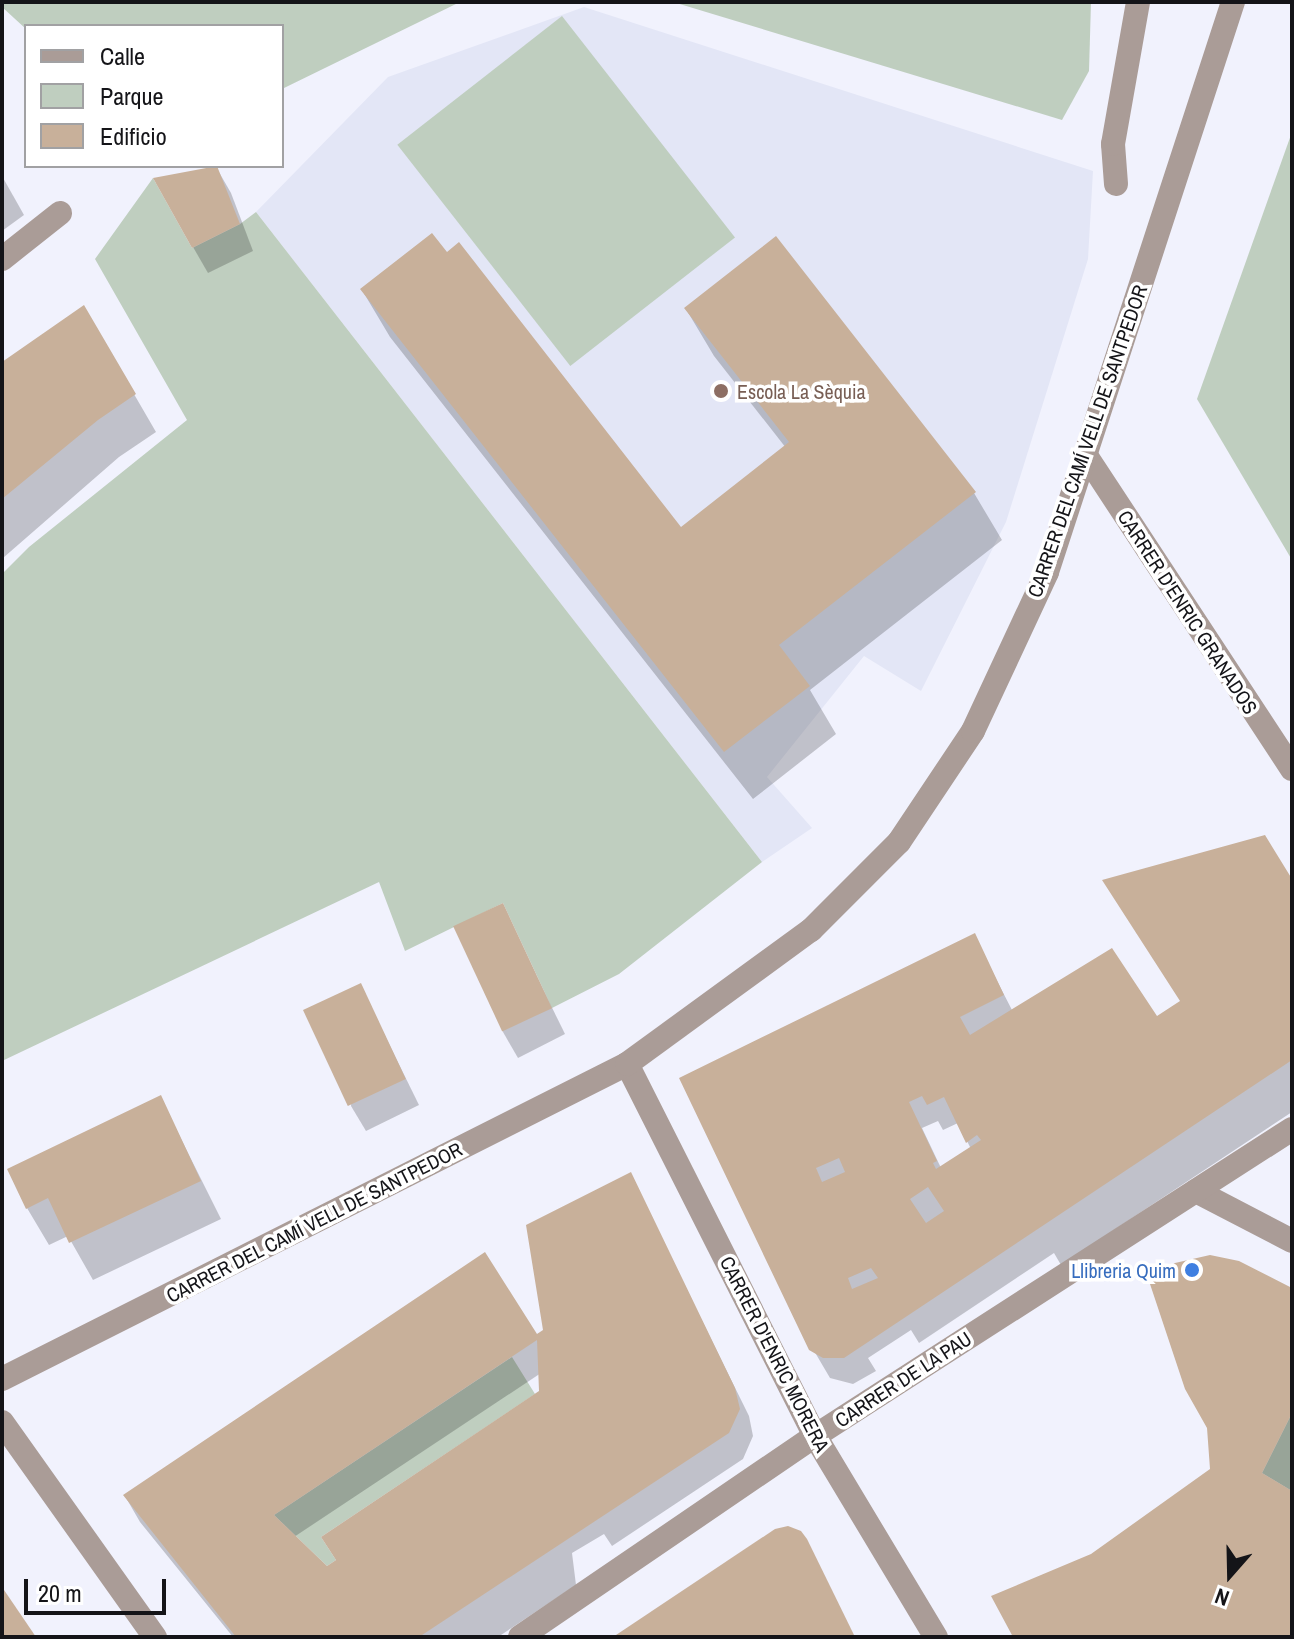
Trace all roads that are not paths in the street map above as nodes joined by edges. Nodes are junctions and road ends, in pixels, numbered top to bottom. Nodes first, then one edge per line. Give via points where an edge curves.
1 (1138, 2) edge
2 (1233, 2) edge
3 (1116, 184) dead end
4 (60, 213) dead end
5 (2, 259) edge
6 (1085, 454) junction
7 (1292, 769) edge
8 (627, 1064) junction
9 (1292, 1129) edge
10 (1196, 1191) junction
11 (1292, 1241) edge
12 (2, 1379) edge
13 (2, 1422) edge
14 (815, 1436) junction
15 (155, 1637) edge
16 (520, 1637) edge
17 (936, 1637) edge

1 - 3 street via 1113,144
2 - 6 street, CARRER DEL CAMÍ VELL DE SANTPEDOR
4 - 5 street
6 - 7 street, CARRER D'ENRIC GRANADOS
6 - 8 street, CARRER DEL CAMÍ VELL DE SANTPEDOR via 1047,572 973,731 899,842 811,930
8 - 12 street, CARRER DEL CAMÍ VELL DE SANTPEDOR
8 - 14 street, CARRER D'ENRIC MORERA
9 - 10 street, CARRER DE LA PAU
10 - 11 street
10 - 14 street, CARRER DE LA PAU
13 - 15 street
14 - 16 street, CARRER DE LA PAU
14 - 17 street, CARRER D'ENRIC MORERA

